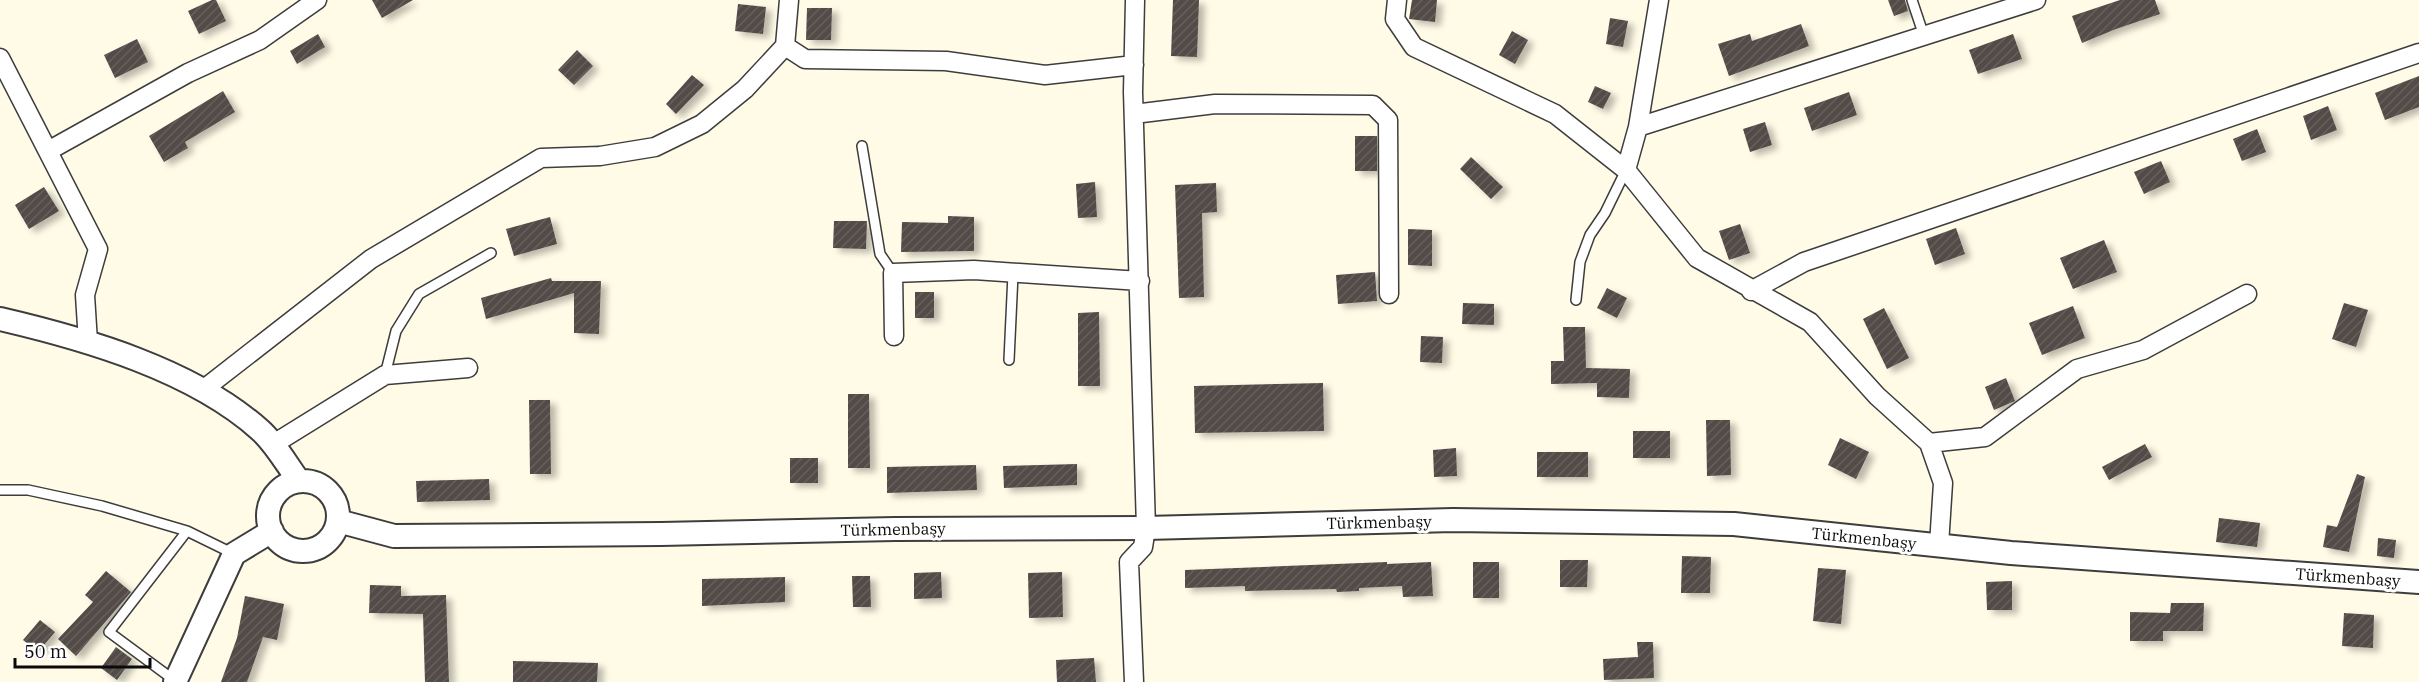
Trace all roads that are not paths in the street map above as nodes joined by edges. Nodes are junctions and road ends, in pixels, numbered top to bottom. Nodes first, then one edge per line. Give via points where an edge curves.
1 (317, 0) edge
2 (789, 0) edge
3 (1135, 0) edge
4 (1397, 0) edge
5 (1659, 0) edge
6 (1912, 0) edge
7 (2036, 0) edge
8 (1924, 36) junction
9 (785, 46) junction
10 (2419, 53) edge
11 (0, 58) edge
12 (1134, 65) junction
13 (1134, 114) junction
14 (1638, 127) junction
15 (862, 146) dead end
16 (48, 151) junction
17 (1626, 170) junction
18 (491, 253) dead end
19 (893, 273) junction
20 (1013, 274) junction
21 (1140, 281) junction
22 (1751, 291) junction
23 (1389, 294) dead end
24 (2247, 294) dead end
25 (1576, 300) dead end
26 (0, 319) edge
27 (894, 336) dead end
28 (88, 342) junction
29 (1009, 360) dead end
30 (468, 368) dead end
31 (385, 375) junction
32 (204, 389) junction
33 (1929, 443) junction
34 (272, 445) junction
35 (299, 481) junction
36 (0, 490) edge
37 (338, 521) junction
38 (1146, 528) junction
39 (186, 531) junction
40 (272, 531) junction
41 (1939, 545) junction
42 (234, 554) junction
43 (2419, 582) edge
44 (175, 682) edge
45 (1134, 682) edge

1 - 16 street via 260,39 188,73
2 - 9 street
3 - 12 street
4 - 17 street via 1395,19 1414,47 1555,114
5 - 14 street
6 - 8 lane
7 - 8 street
8 - 14 street
9 - 12 street via 805,59 946,61 1045,75
9 - 32 street via 745,89 702,124 655,147 600,156 541,158 371,260
10 - 22 street via 1804,262
11 - 16 street
12 - 13 street
13 - 21 street
13 - 23 street via 1215,104 1373,105 1389,120
14 - 17 street
15 - 19 lane via 880,254
16 - 28 street via 98,249 85,295
17 - 22 street via 1697,258
17 - 25 lane via 1590,235 1580,262
18 - 31 lane via 419,294 396,332
19 - 20 street via 974,270
19 - 27 street
20 - 21 street
20 - 29 lane
21 - 38 street
22 - 33 street via 1810,322 1877,396
24 - 33 street via 2143,350 2077,369 1985,437
26 - 28 street
28 - 32 street
30 - 31 street
31 - 34 street
32 - 34 street via 262,431
33 - 41 street via 1943,483
34 - 35 street
35 - 37 street via 327,490 336,504
35 - 40 street via 285,486 273,498 269,509
36 - 39 lane via 28,490 102,506
37 - 38 street, Türkmenbaşy via 394,536
37 - 40 street via 332,537 310,551 281,544
38 - 41 street, Türkmenbaşy via 1453,520 1734,524
38 - 45 street via 1143,547 1129,562
39 - 42 lane
39 - 44 lane via 109,632
40 - 42 street
41 - 43 street, Türkmenbaşy
42 - 44 street

